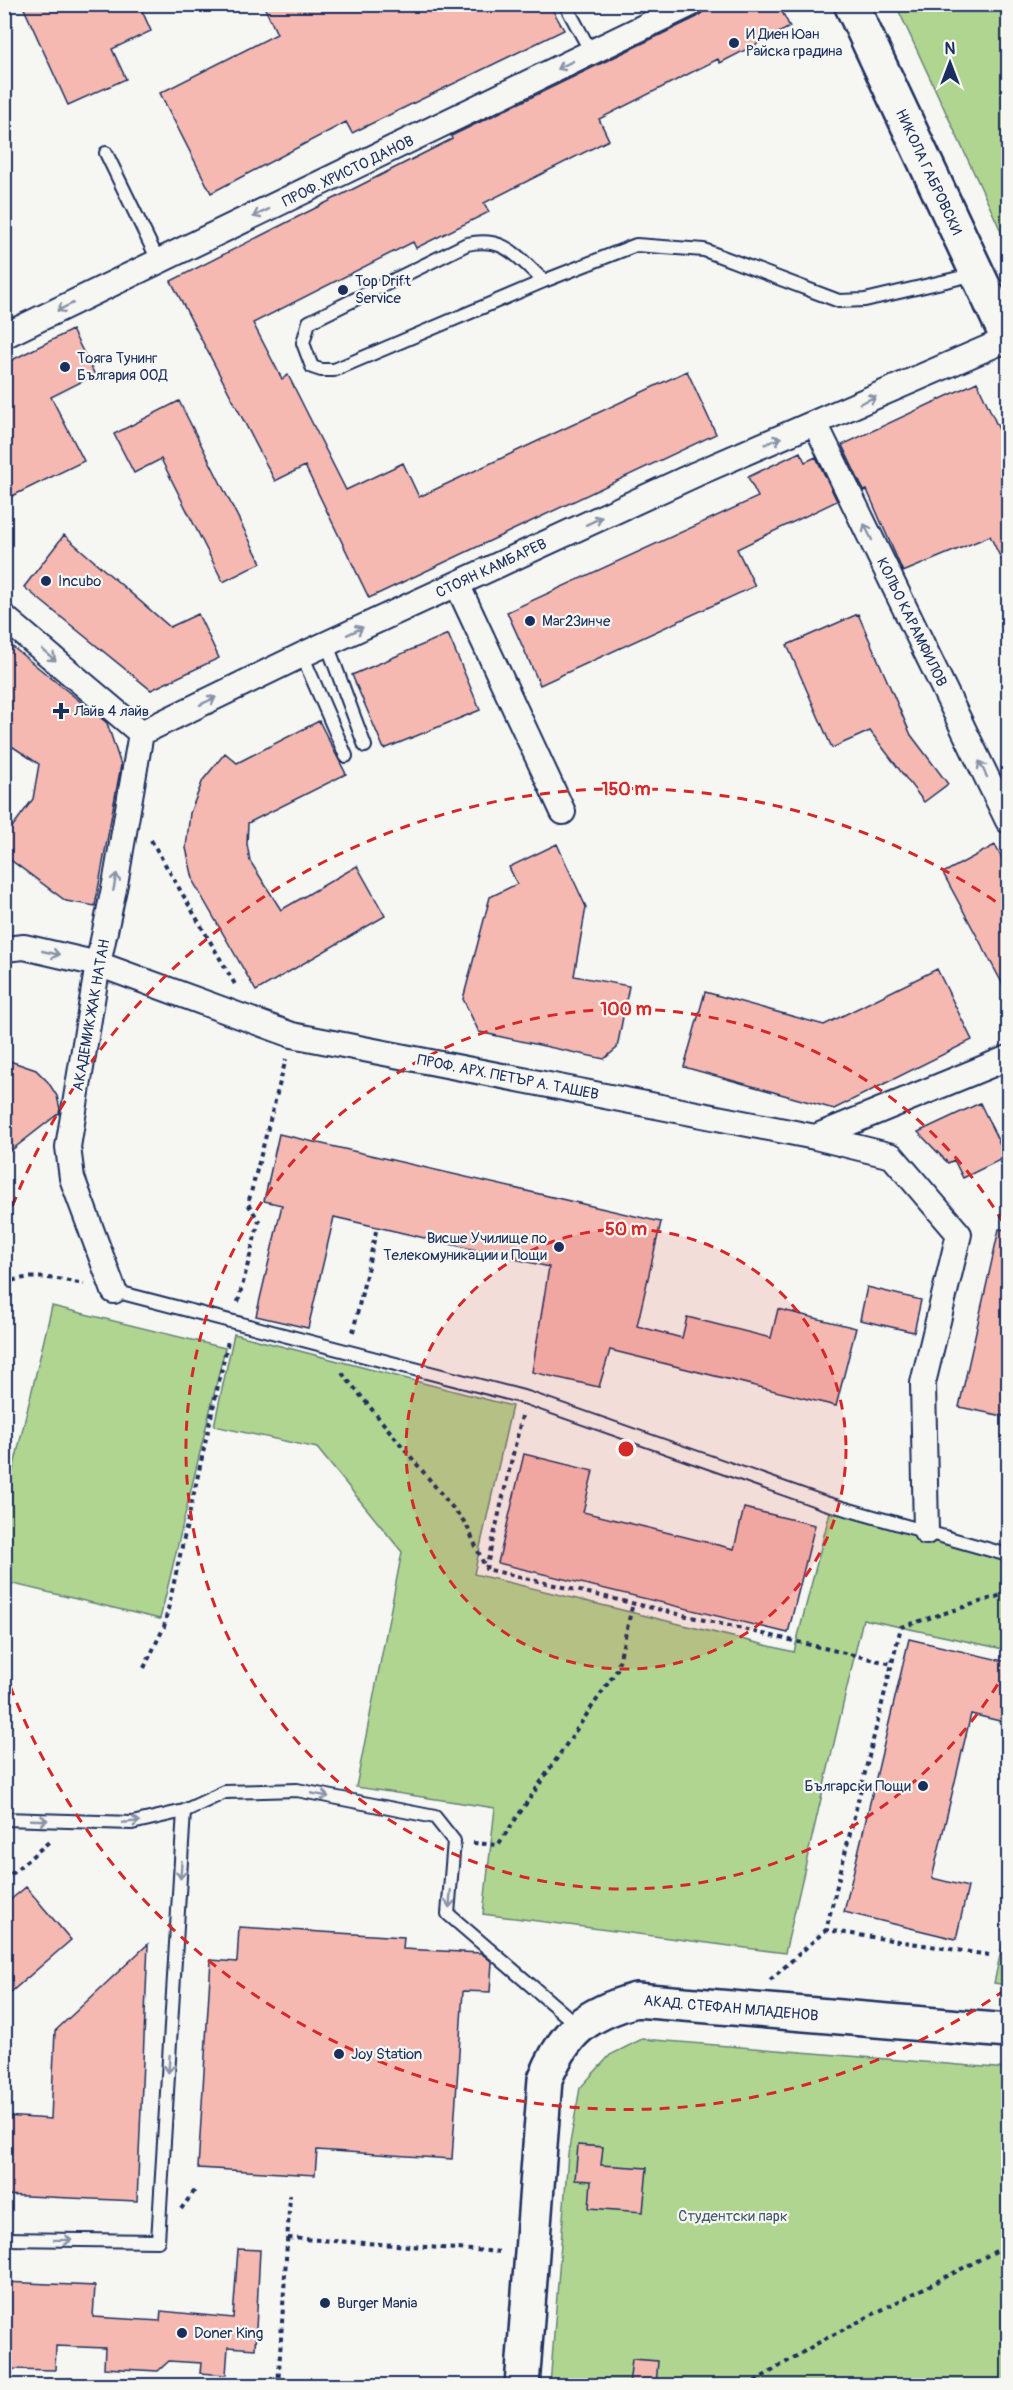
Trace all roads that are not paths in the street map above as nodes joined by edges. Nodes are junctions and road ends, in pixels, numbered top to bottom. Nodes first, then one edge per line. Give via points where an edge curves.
1 (566, 4) edge
2 (691, 4) edge
3 (851, 4) edge
4 (591, 52) junction
5 (106, 153) dead end
6 (159, 262) junction
7 (977, 274) junction
8 (544, 281) junction
9 (4, 336) edge
10 (1008, 339) edge
11 (815, 423) junction
12 (457, 584) junction
13 (4, 617) edge
14 (327, 644) junction
15 (302, 655) junction
16 (141, 733) junction
17 (365, 746) dead end
18 (346, 756) dead end
19 (563, 812) dead end
20 (1008, 821) edge
21 (4, 949) edge
22 (98, 964) junction
23 (1008, 1058) edge
24 (815, 1137) junction
25 (114, 1291) joint
26 (926, 1532) junction
27 (1008, 1555) edge
28 (184, 1811) junction
29 (4, 1819) edge
30 (578, 2026) junction
31 (1008, 2031) edge
32 (4, 2239) edge
33 (522, 2385) edge

1 - 4 lane
2 - 4 street, ПРОФ. ХРИСТО ДАНОВ
3 - 7 street, НИКОЛА ГАБРОВСКИ
4 -> 6 street, ПРОФ. ХРИСТО ДАНОВ
5 - 6 lane
6 -> 9 street, ПРОФ. ХРИСТО ДАНОВ
7 - 8 lane via 865,300 838,301 704,250 636,245
7 - 10 street, НИКОЛА ГАБРОВСКИ
8 - 8 lane via 501,243 485,240 467,244 309,322 303,343 312,367 334,370
11 -> 10 street, СТОЯН КАМБАРЕВ
12 -> 11 street, СТОЯН КАМБАРЕВ
20 -> 11 street, КОЛЬО КАРАМФИЛОВ
14 -> 12 street, СТОЯН КАМБАРЕВ
12 - 19 street
13 -> 16 street
14 - 15 street, СТОЯН КАМБАРЕВ
14 - 17 lane
16 -> 15 street, СТОЯН КАМБАРЕВ
15 - 18 lane
22 -> 16 street, АКАДЕМИК ЖАК НАТАН
21 -> 22 street, ПРОФ. АРХ. ПЕТЪР А. ТАШЕВ via 24,947
22 - 24 street, ПРОФ. АРХ. ПЕТЪР А. ТАШЕВ via 292,1035
22 - 25 street, АКАДЕМИК ЖАК НАТАН via 68,1147 72,1178
23 - 24 street
24 - 26 street, ПРОФ. АРХ. ПЕТЪР А. ТАШЕВ via 892,1156 959,1234 923,1383
25 - 26 lane via 526,1398 825,1503
26 - 27 lane
29 -> 28 lane via 132,1823
28 -> 30 lane via 225,1792 297,1790 435,1817 454,1841 448,1914
28 - 32 lane via 158,2241
30 - 31 street, АКАД. СТЕФАН МЛАДЕНОВ via 605,2009 636,2000
30 - 33 street, АКАД. СТЕФАН МЛАДЕНОВ via 558,2050 545,2079

